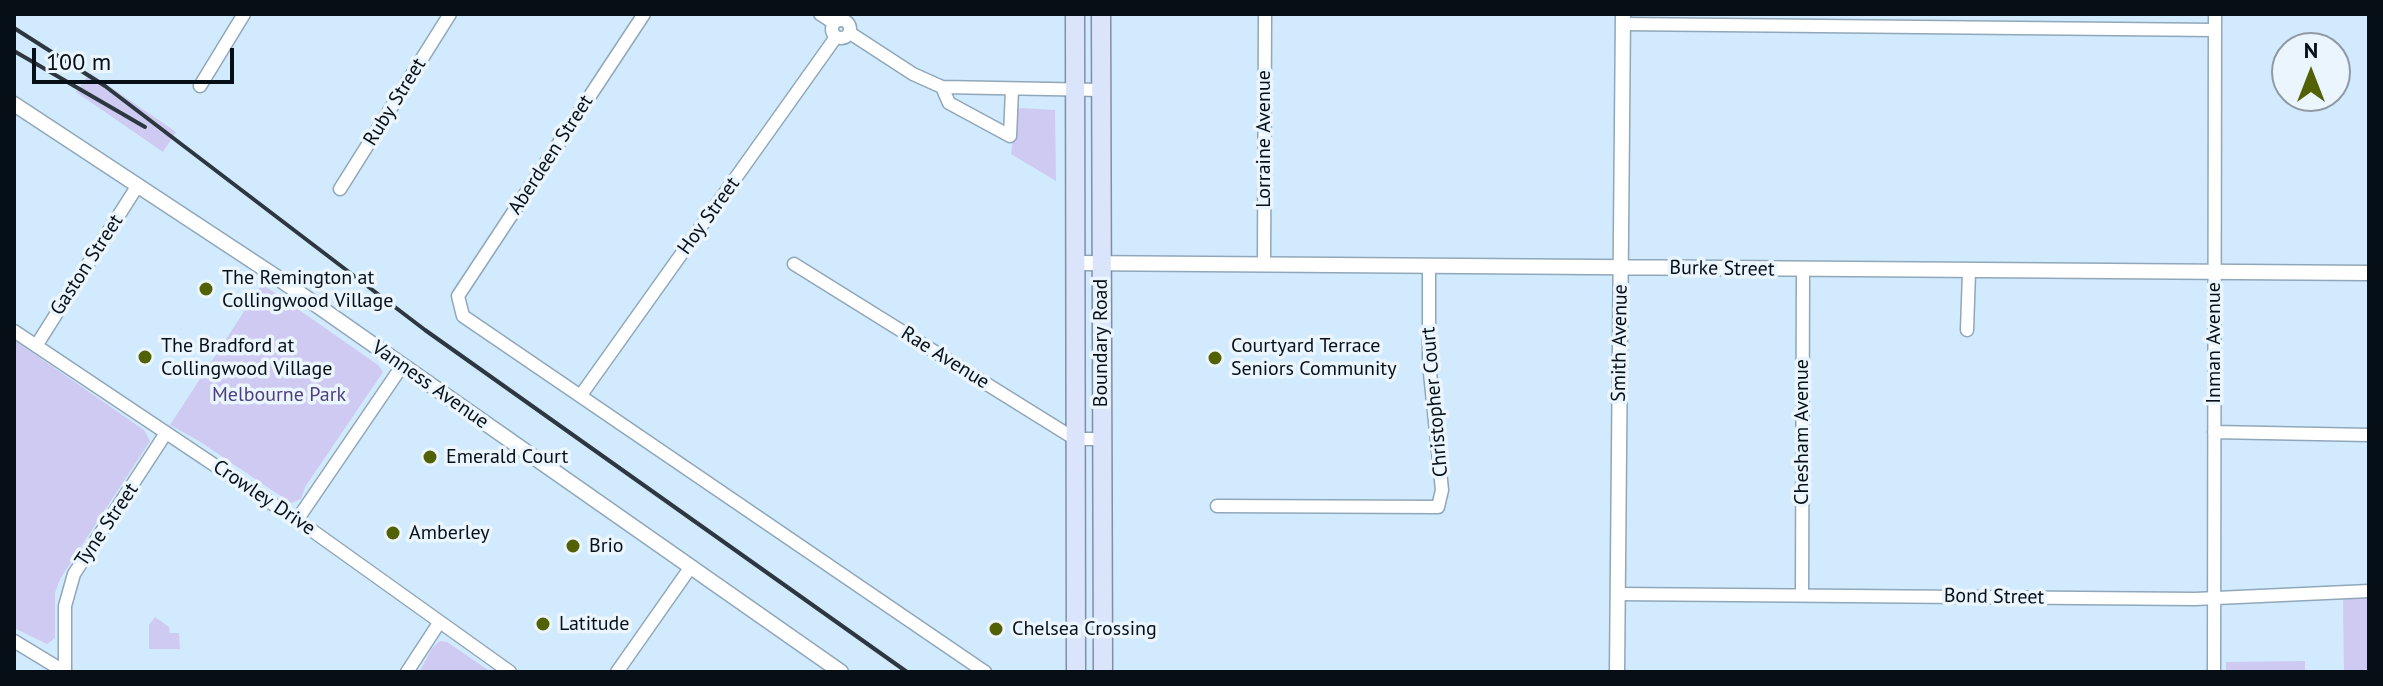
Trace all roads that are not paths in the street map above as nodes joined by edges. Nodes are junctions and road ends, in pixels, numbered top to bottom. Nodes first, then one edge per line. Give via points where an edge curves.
1 (244, 14) edge
2 (450, 14) edge
3 (644, 14) edge
4 (820, 14) edge
5 (1075, 14) edge
6 (1101, 14) edge
7 (1265, 14) edge
8 (2215, 14) edge
9 (1623, 19) edge
10 (843, 26) edge
11 (2215, 30) junction
12 (200, 86) dead end
13 (942, 87) junction
14 (1012, 90) junction
15 (1074, 90) junction
16 (1101, 90) junction
17 (14, 104) edge
18 (138, 185) junction
19 (340, 189) dead end
20 (1075, 263) junction
21 (1101, 263) junction
22 (794, 264) dead end
23 (1264, 265) junction
24 (1429, 266) junction
25 (1621, 268) junction
26 (1803, 270) junction
27 (1969, 272) junction
28 (2215, 272) junction
29 (2369, 273) edge
30 (1967, 330) dead end
31 (14, 331) edge
32 (36, 346) junction
33 (402, 366) junction
34 (581, 395) junction
35 (2214, 432) junction
36 (166, 433) junction
37 (2369, 435) edge
38 (1075, 439) junction
39 (1100, 439) junction
40 (1217, 506) dead end
41 (297, 520) junction
42 (690, 568) junction
43 (2369, 591) edge
44 (1802, 593) junction
45 (1618, 594) junction
46 (2215, 598) junction
47 (439, 623) junction
48 (14, 641) edge
49 (65, 672) edge
50 (407, 672) edge
51 (510, 672) edge
52 (617, 672) edge
53 (841, 672) edge
54 (985, 672) edge
55 (1076, 672) edge
56 (1103, 672) edge
57 (1617, 672) edge
58 (2214, 672) edge

1 - 12 street
2 - 19 street, Ruby Street
3 - 34 street, Aberdeen Street via 458,296 463,316
4 - 10 street
5 - 15 main road, Boundary Road
6 - 16 main road, Boundary Road
7 - 23 street, Lorraine Avenue
8 - 11 street, Inman Avenue
9 - 11 street
9 - 25 street, Smith Avenue
10 - 13 street via 913,74
10 - 34 street, Hoy Street
11 - 28 street, Inman Avenue
13 - 14 street
13 - 14 street via 949,103 1010,136
14 - 15 street
15 - 16 street
15 - 20 main road, Boundary Road
16 - 21 main road, Boundary Road
17 - 18 street, Vanness Avenue
18 - 32 street, Gaston Street
18 - 33 street, Vanness Avenue
20 - 21 street, Burke Street
20 - 38 main road, Boundary Road
21 - 23 street, Burke Street
21 - 39 main road, Boundary Road
22 - 38 street, Rae Avenue
23 - 24 street, Burke Street
24 - 25 street, Burke Street
24 - 40 street, Christopher Court via 1429,351 1442,490 1438,507
25 - 26 street, Burke Street
25 - 45 street, Smith Avenue
26 - 27 street, Burke Street
26 - 44 street, Chesham Avenue
27 - 28 street, Burke Street
27 - 30 street
28 - 29 street, Burke Street
28 - 35 street, Inman Avenue
31 - 32 street, Crowley Drive
32 - 36 street, Crowley Drive
33 - 41 street
33 - 42 street, Vanness Avenue
34 - 54 street
35 - 37 street
35 - 46 street, Inman Avenue
36 - 41 street, Crowley Drive
36 - 49 street, Tyne Street via 74,574 65,606
38 - 39 street
38 - 55 main road, Boundary Road
39 - 56 main road, Boundary Road
41 - 47 street, Crowley Drive
42 - 52 street
42 - 53 street, Vanness Avenue
43 - 46 street, Bond Street
44 - 45 street, Bond Street
44 - 46 street, Bond Street
45 - 57 street, Smith Avenue
46 - 58 street, Inman Avenue
47 - 50 street
47 - 51 street, Crowley Drive
48 - 49 street

